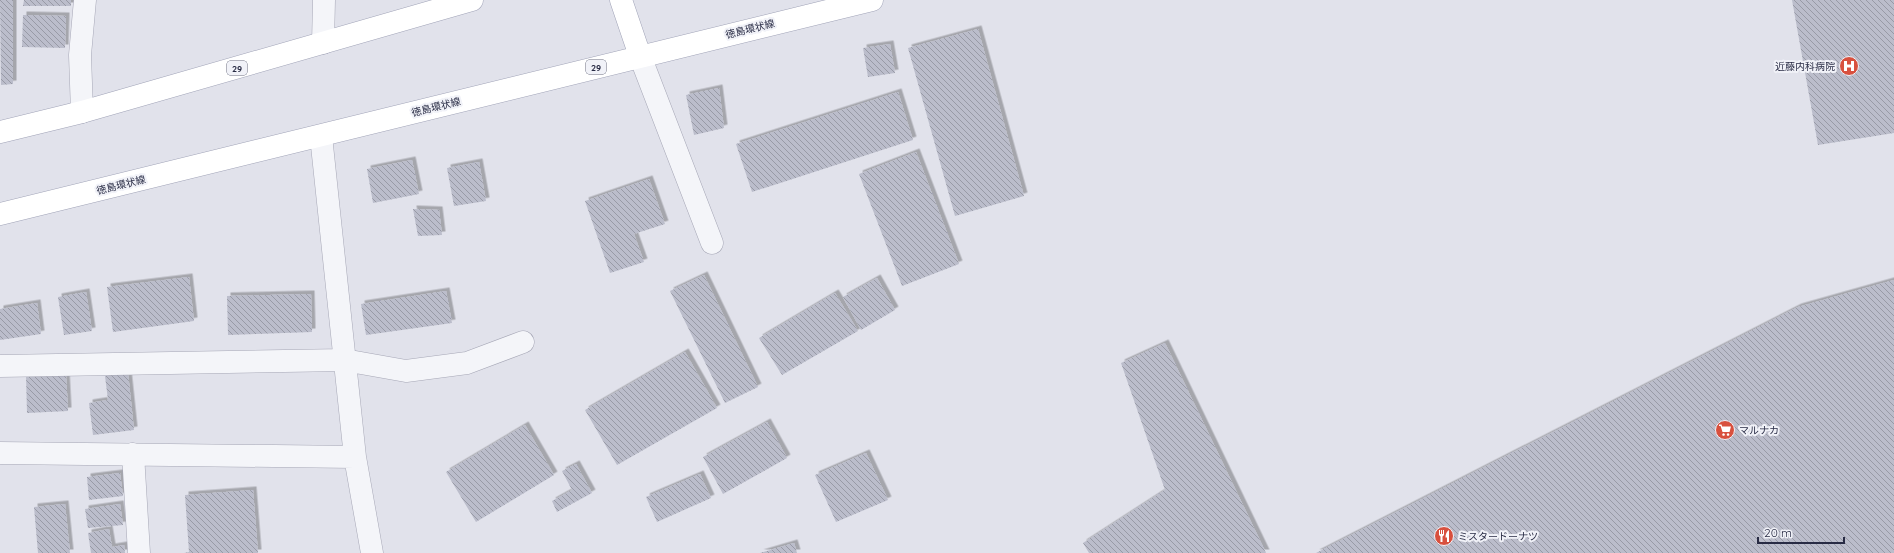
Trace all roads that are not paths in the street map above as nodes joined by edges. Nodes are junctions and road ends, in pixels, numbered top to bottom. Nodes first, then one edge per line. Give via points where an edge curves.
1 (85, 0) edge
2 (324, 0) edge
3 (472, 0) edge
4 (621, 0) edge
5 (872, 0) edge
6 (323, 43) junction
7 (640, 56) junction
8 (82, 112) junction
9 (0, 132) edge
10 (321, 136) junction
11 (0, 214) edge
12 (712, 243) dead end
13 (522, 342) dead end
14 (344, 360) junction
15 (0, 366) edge
16 (0, 453) edge
17 (133, 454) junction
18 (355, 457) junction
19 (139, 553) edge
20 (372, 553) edge

1 - 8 street via 80,55
2 - 6 street
3 - 6 main road, 29
4 - 7 main road
5 - 7 main road, 徳島環状線 / 29
6 - 8 main road, 29
7 - 10 main road, 徳島環状線 / 29
7 - 12 street
8 - 9 main road, 29
10 - 11 main road, 徳島環状線 / 29
10 - 14 street
13 - 14 street via 467,363 406,371
14 - 15 street
14 - 18 street
16 - 17 street
17 - 18 street
17 - 19 street
18 - 20 street

